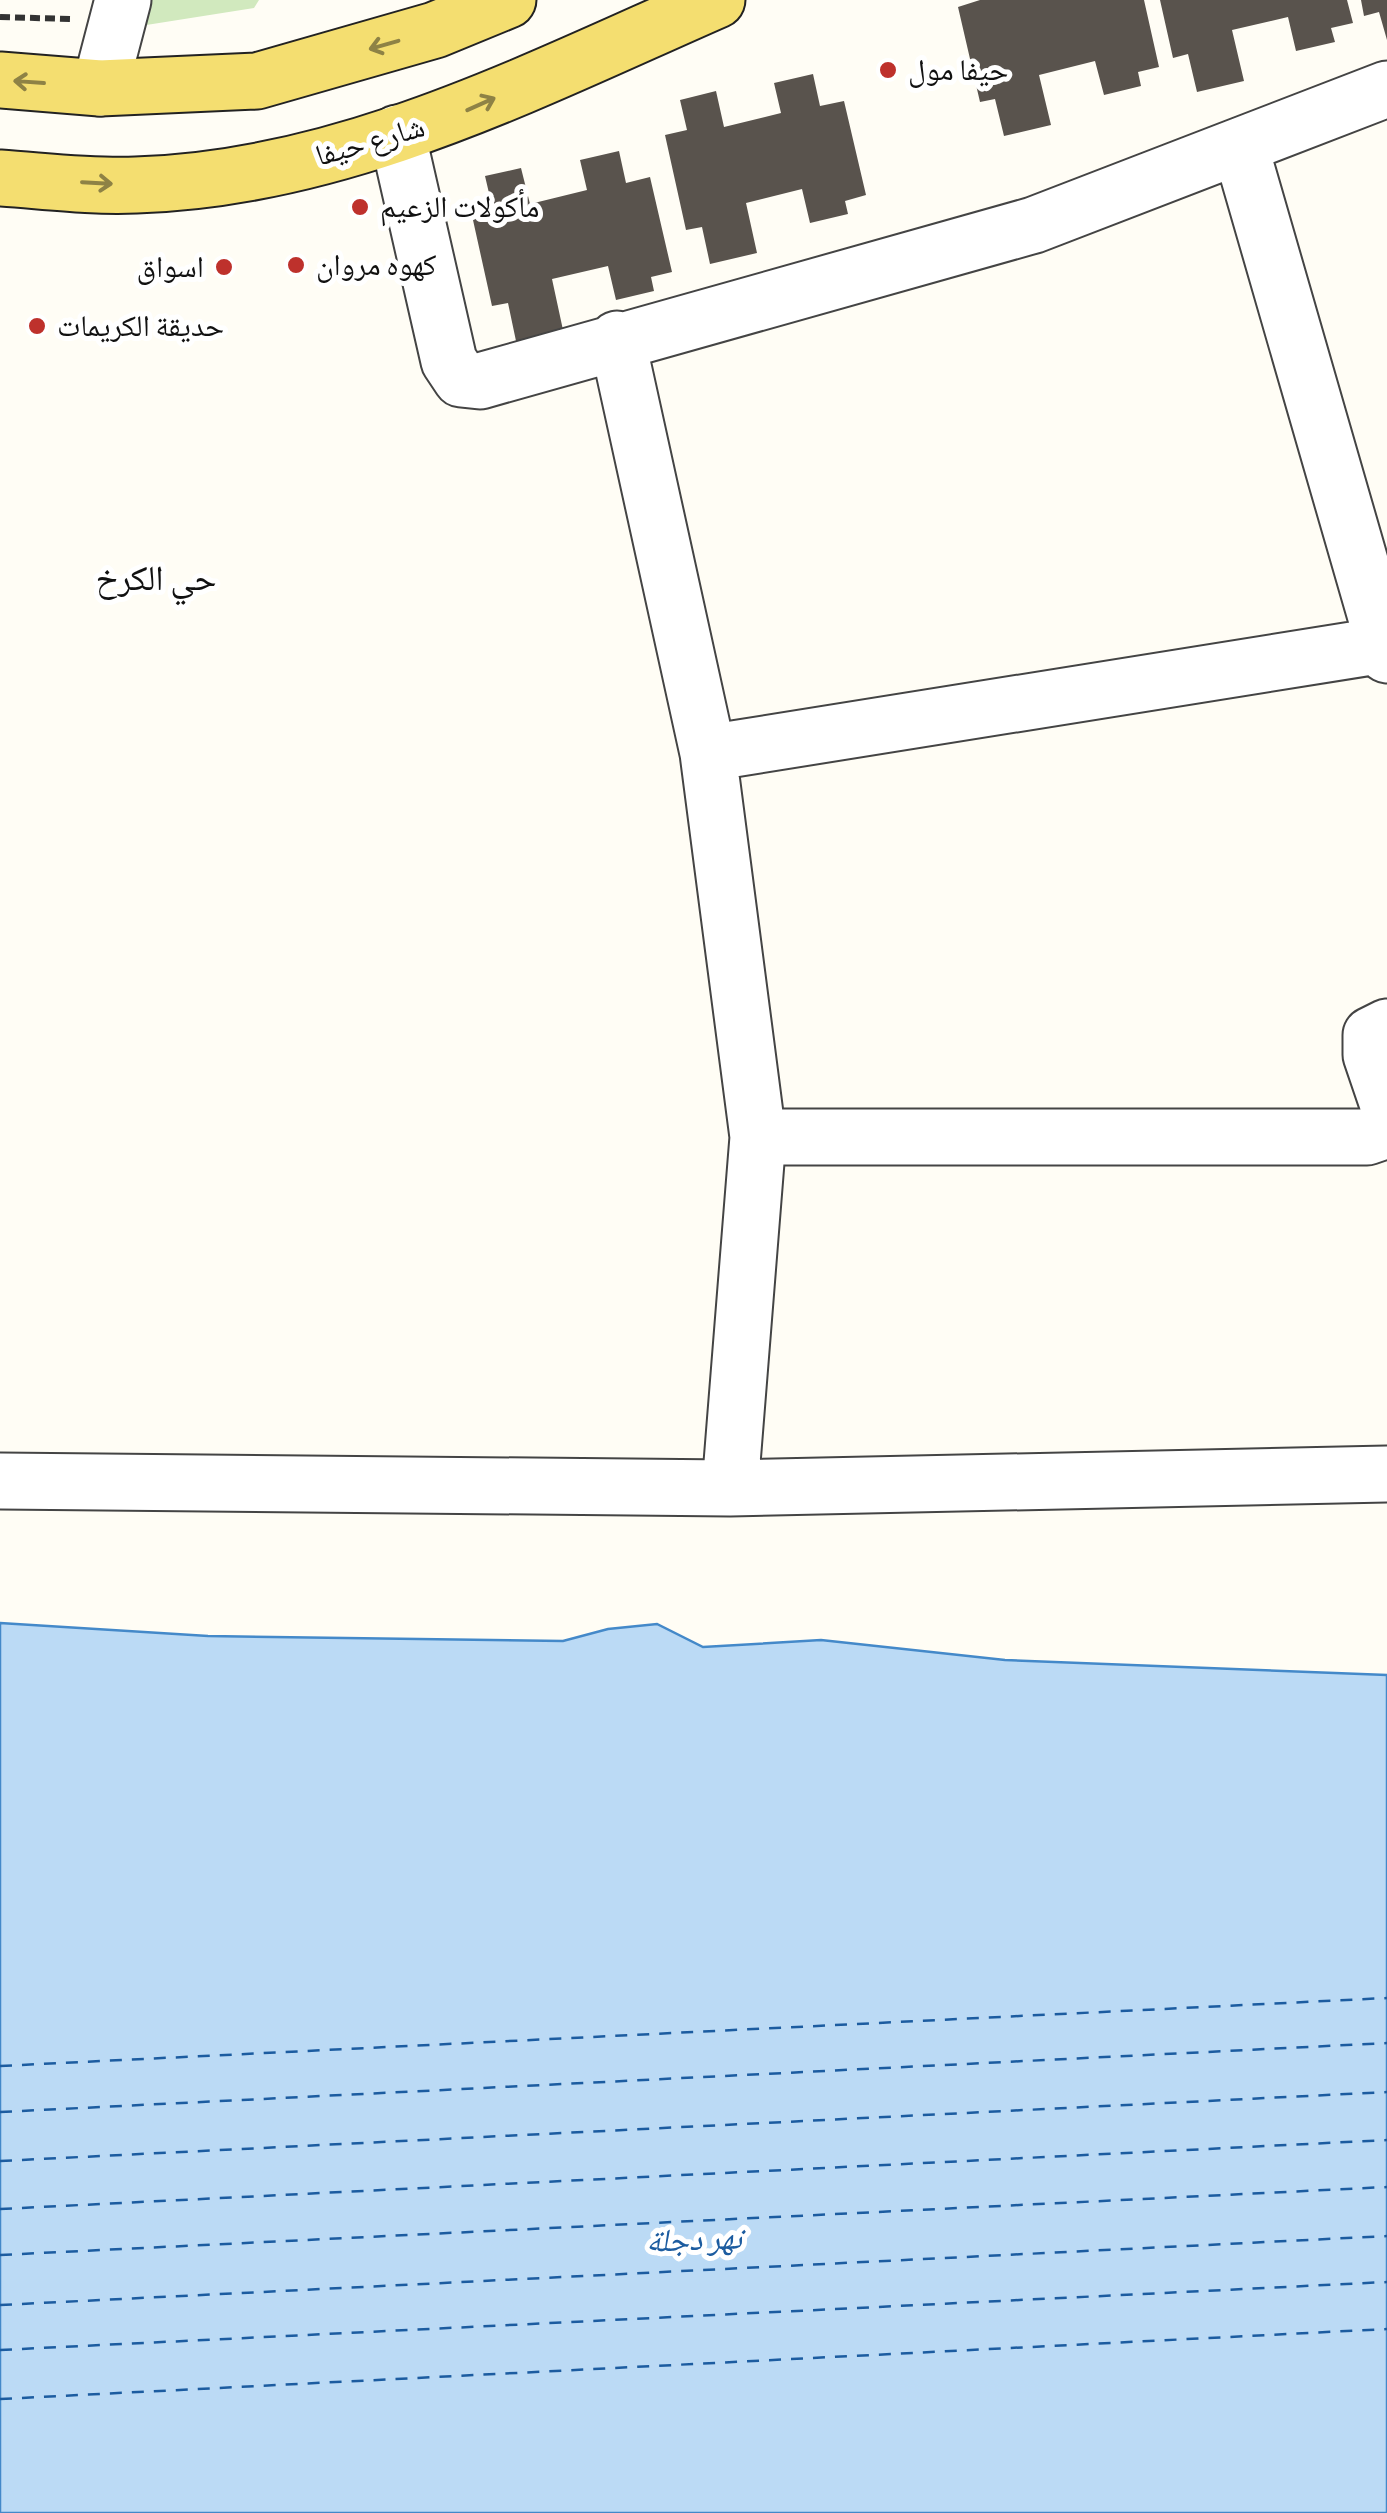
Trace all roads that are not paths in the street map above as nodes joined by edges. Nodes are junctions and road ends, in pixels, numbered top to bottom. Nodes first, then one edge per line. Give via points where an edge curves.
1 (508, 0) edge
2 (717, 0) edge
3 (120, 10) edge
4 (0, 80) edge
5 (100, 88) junction
6 (1387, 90) edge
7 (397, 133) junction
8 (1240, 146) junction
9 (6, 183) edge
10 (617, 339) junction
11 (1386, 650) edge
12 (708, 752) junction
13 (1387, 1027) edge
14 (1387, 1102) edge
15 (1387, 1130) edge
16 (758, 1137) junction
17 (1387, 1474) edge
18 (0, 1481) edge
19 (730, 1488) junction

1 -> 5 main road via 435,30 257,81
7 -> 2 main road, شارع حيفا via 450,118
3 - 5 street
5 -> 4 main road
6 - 8 street
9 -> 7 main road, شارع حيفا via 137,185 281,167
7 - 10 street via 449,361 461,379 480,381
8 - 10 street via 1034,226
8 - 11 street
10 - 12 street
11 - 12 street
12 - 16 street
13 - 14 street via 1372,1035 1371,1045
15 - 16 street via 1368,1137
16 - 19 street
17 - 19 street
18 - 19 street

